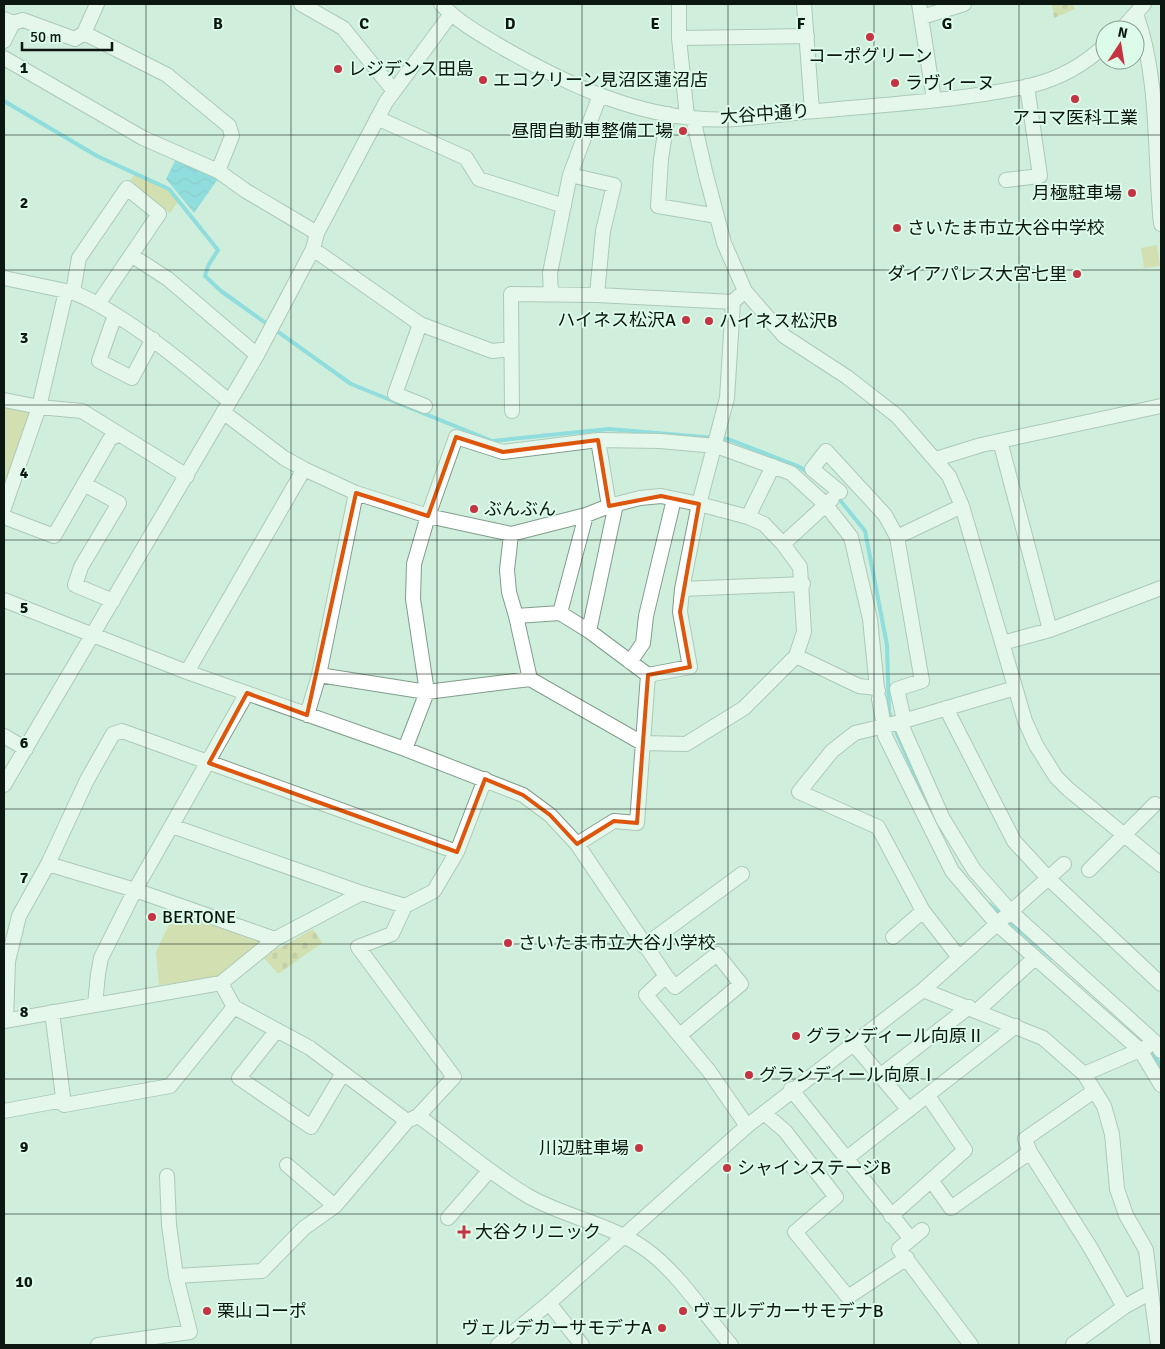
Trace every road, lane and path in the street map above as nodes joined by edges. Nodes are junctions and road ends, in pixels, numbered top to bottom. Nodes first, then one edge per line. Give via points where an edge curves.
1 (97, 4) edge
2 (301, 4) edge
3 (441, 4) edge
4 (680, 4) edge
5 (804, 4) edge
6 (964, 4) edge
7 (317, 7) edge
8 (1141, 7) edge
9 (920, 11) edge
10 (451, 14) junction
11 (1130, 20) edge
12 (8, 21) edge
13 (84, 34) junction
14 (807, 36) junction
15 (680, 38) junction
16 (4, 41) edge
17 (1095, 55) edge
18 (4, 58) edge
19 (1027, 86) junction
20 (394, 91) junction
21 (600, 95) junction
22 (934, 100) junction
23 (812, 111) junction
24 (668, 114) junction
25 (377, 118) junction
26 (690, 118) junction
27 (218, 171) junction
28 (570, 176) junction
29 (1006, 180) dead end
30 (564, 206) junction
31 (717, 216) junction
32 (1161, 224) edge
33 (317, 233) junction
34 (313, 249) junction
35 (131, 255) junction
36 (4, 278) edge
37 (745, 291) junction
38 (70, 292) junction
39 (551, 294) junction
40 (597, 294) junction
41 (733, 302) junction
42 (98, 304) junction
43 (115, 314) junction
44 (420, 324) junction
45 (153, 339) junction
46 (511, 349) junction
47 (257, 355) junction
48 (4, 400) edge
49 (425, 406) dead end
50 (1161, 406) edge
51 (40, 407) junction
52 (226, 407) junction
53 (512, 411) dead end
54 (119, 434) junction
55 (598, 440) junction
56 (717, 440) junction
57 (1000, 441) junction
58 (936, 459) junction
59 (772, 466) junction
60 (304, 469) junction
61 (187, 476) junction
62 (855, 480) junction
63 (84, 484) junction
64 (356, 493) junction
65 (834, 497) junction
66 (674, 499) junction
67 (700, 504) junction
68 (612, 505) junction
69 (962, 506) junction
70 (4, 508) edge
71 (586, 515) junction
72 (428, 516) junction
73 (4, 517) edge
74 (748, 517) junction
75 (512, 534) junction
76 (897, 538) junction
77 (783, 544) junction
78 (803, 584) junction
79 (1161, 588) edge
80 (682, 589) junction
81 (4, 600) edge
82 (113, 601) junction
83 (560, 613) junction
84 (516, 616) junction
85 (1050, 630) junction
86 (589, 631) junction
87 (93, 635) junction
88 (1002, 643) junction
89 (796, 656) junction
90 (630, 662) junction
91 (187, 672) junction
92 (319, 675) junction
93 (648, 675) junction
94 (530, 679) junction
95 (1015, 688) junction
96 (427, 692) junction
97 (247, 693) junction
98 (878, 693) junction
99 (946, 708) junction
100 (307, 715) junction
101 (895, 723) junction
102 (4, 736) edge
103 (642, 743) junction
104 (26, 749) junction
105 (406, 749) junction
106 (209, 763) junction
107 (485, 779) junction
108 (4, 785) edge
109 (1155, 804) dead end
110 (172, 826) junction
111 (1122, 836) junction
112 (576, 844) junction
113 (457, 852) junction
114 (48, 864) junction
115 (1064, 864) dead end
116 (1161, 865) edge
117 (1089, 870) dead end
118 (742, 874) dead end
119 (1048, 878) junction
120 (135, 890) junction
121 (362, 893) junction
122 (405, 906) junction
123 (923, 911) junction
124 (1004, 917) junction
125 (893, 938) dead end
126 (275, 940) junction
127 (644, 946) junction
128 (958, 956) junction
129 (1035, 958) junction
130 (666, 976) junction
131 (222, 983) junction
132 (1161, 984) edge
133 (922, 990) junction
134 (95, 1005) junction
135 (234, 1007) junction
136 (974, 1008) junction
137 (52, 1012) junction
138 (5, 1020) edge
139 (1016, 1026) junction
140 (277, 1030) junction
141 (680, 1035) junction
142 (852, 1042) junction
143 (1153, 1046) edge
144 (343, 1073) junction
145 (1084, 1074) junction
146 (881, 1075) junction
147 (1161, 1086) edge
148 (792, 1089) junction
149 (1094, 1091) junction
150 (928, 1096) junction
151 (63, 1100) junction
152 (909, 1110) junction
153 (4, 1111) edge
154 (764, 1113) junction
155 (412, 1119) junction
156 (747, 1126) junction
157 (1030, 1152) junction
158 (847, 1158) junction
159 (287, 1165) dead end
160 (489, 1171) junction
161 (167, 1176) dead end
162 (931, 1180) junction
163 (335, 1206) junction
164 (892, 1216) junction
165 (448, 1218) dead end
166 (922, 1230) dead end
167 (625, 1236) junction
168 (910, 1238) junction
169 (907, 1258) junction
170 (176, 1276) junction
171 (1151, 1292) junction
172 (549, 1303) junction
173 (1124, 1307) junction
174 (98, 1345) edge
175 (498, 1345) edge
176 (582, 1345) edge
177 (731, 1345) edge
178 (971, 1345) edge
179 (1074, 1345) edge
180 (1158, 1345) edge

1 - 13 street
2 - 7 street
3 - 10 street, 大谷中通り
4 - 15 street
5 - 14 street
6 - 9 street
7 - 20 street via 343,28
8 - 11 street
8 - 32 street via 1142,33 1150,73
9 - 22 street
10 - 20 street
10 - 21 street, 大谷中通り via 524,60
12 - 13 street via 23,20 76,39
12 - 16 street
13 - 27 street via 167,75 229,126 232,136
14 - 15 street
14 - 23 street
15 - 26 street
17 - 19 street, 大谷中通り via 1071,70
18 - 27 street via 144,138
19 - 22 street, 大谷中通り
19 - 29 street via 1040,176
20 - 25 street
21 - 24 street, 大谷中通り
21 - 28 street
22 - 23 street, 大谷中通り
23 - 26 street, 大谷中通り via 741,119
24 - 26 street, 大谷中通り
24 - 31 street via 658,206
25 - 30 street via 466,158 479,179
25 - 33 street
26 - 31 street
27 - 33 street
28 - 30 street
28 - 40 street via 614,185 603,231
30 - 39 street via 550,274
31 - 37 street via 724,243
33 - 34 street
34 - 44 street
34 - 47 street
35 - 38 street via 159,214 127,188 79,258
35 - 42 street
35 - 47 street via 168,279
36 - 38 street
37 - 41 street
37 - 58 street via 784,336 847,377 897,416
38 - 42 street
38 - 51 street
39 - 40 street
39 - 46 street via 511,294
40 - 41 street
41 - 56 street via 727,398
42 - 43 street
43 - 45 street
43 - 45 street via 99,361 132,378
44 - 46 street via 492,351
44 - 49 street via 395,394
45 - 52 street
46 - 53 street
47 - 52 street
48 - 51 street
50 - 57 street
51 - 54 street via 82,411
51 - 70 street
52 - 60 street via 284,458
52 - 61 street
54 - 61 street
54 - 63 street via 110,438
55 - 56 street
55 - 68 street
55 - 72 street via 503,452 456,436
56 - 59 street
56 - 67 street
57 - 58 street
57 - 85 street
58 - 69 street via 949,476
59 - 65 street
59 - 74 street
60 - 64 street
60 - 91 street
61 - 82 street
62 - 65 street
62 - 65 street via 826,451 812,469
62 - 76 street via 885,515
63 - 73 street via 54,536
63 - 82 street via 119,504 81,567 75,585
64 - 72 street
64 - 92 street
65 - 77 street
65 - 98 street via 851,538 870,619
66 - 67 street
66 - 68 street via 662,496
66 - 90 street via 646,616 643,643
67 - 74 street
67 - 80 street
68 - 71 street
68 - 86 street
69 - 76 street
69 - 88 street
71 - 75 street
71 - 83 street
72 - 75 street
72 - 96 street via 414,564 413,599
74 - 77 street via 764,524
75 - 84 street via 507,570
76 - 101 street via 922,680 897,689
77 - 78 street via 800,567
78 - 80 street
78 - 89 street via 804,632
79 - 85 street
80 - 93 street via 680,612 690,667
81 - 87 street
82 - 87 street
83 - 84 street
83 - 86 street
84 - 94 street
85 - 88 street
86 - 90 street
87 - 91 street
87 - 104 street
88 - 95 street
89 - 98 street
89 - 103 street via 744,708 686,744
90 - 93 street
91 - 97 street
92 - 96 street
92 - 100 street
93 - 103 street
94 - 96 street
94 - 103 street
95 - 99 street
95 - 111 street via 1036,744 1056,777
96 - 105 street
97 - 100 street
97 - 106 street
98 - 101 street
99 - 101 street
99 - 119 street via 1005,827
100 - 105 street
101 - 123 street via 855,733 832,750 799,792 878,827
101 - 124 street via 944,819
101 - 124 street via 885,736 952,871
102 - 104 street
103 - 112 street via 637,823 614,821
104 - 108 street
105 - 107 street
106 - 110 street
106 - 113 street
106 - 114 street via 122,731 113,734 87,780
107 - 112 street via 523,795 550,815
107 - 113 street
109 - 111 street
110 - 120 street
110 - 121 street
111 - 116 street
111 - 117 street
112 - 127 street
113 - 122 street via 434,891
114 - 120 street
114 - 138 street via 19,916 8,961
115 - 119 street
118 - 127 street
119 - 124 street
119 - 132 street
120 - 126 street
120 - 134 street via 102,958
121 - 122 street
121 - 126 street
122 - 155 street via 392,934 358,947 454,1077
123 - 125 street
123 - 128 street
124 - 128 street
124 - 129 street
124 - 143 street
126 - 131 street
127 - 130 street
128 - 133 street
129 - 136 street
129 - 143 street
130 - 141 street via 646,995
130 - 141 street via 675,987 717,954 741,984
131 - 134 street
131 - 135 street
133 - 136 street
133 - 142 street
134 - 137 street
135 - 140 street
135 - 151 street via 170,1086 64,1105
136 - 139 street
136 - 146 street
137 - 138 street
137 - 151 street
139 - 145 street via 1044,1038
139 - 150 street
140 - 144 street via 310,1048
140 - 144 street via 240,1078 312,1127
141 - 156 street
142 - 146 street
142 - 148 street
143 - 145 street
143 - 147 street
144 - 155 street
145 - 149 street
146 - 152 street
148 - 154 street
148 - 158 street
149 - 157 street via 1025,1140
149 - 171 street via 1104,1106 1112,1134 1120,1198 1146,1250
150 - 152 street
150 - 162 street via 965,1150
151 - 153 street
152 - 158 street
154 - 156 street
154 - 169 street via 785,1131 836,1197 794,1232 848,1297
155 - 160 street via 462,1148
155 - 163 street
156 - 167 street
157 - 162 street via 951,1208
157 - 173 street
158 - 164 street
159 - 163 street
160 - 165 street
160 - 167 street via 530,1197
161 - 170 street
162 - 164 street
163 - 170 street via 304,1228 262,1272
164 - 168 street
166 - 168 street
167 - 172 street
167 - 177 street via 675,1276
168 - 169 street via 899,1248
169 - 178 street
170 - 174 street via 190,1332
171 - 173 street
171 - 180 street
172 - 175 street
172 - 176 street
173 - 179 street

